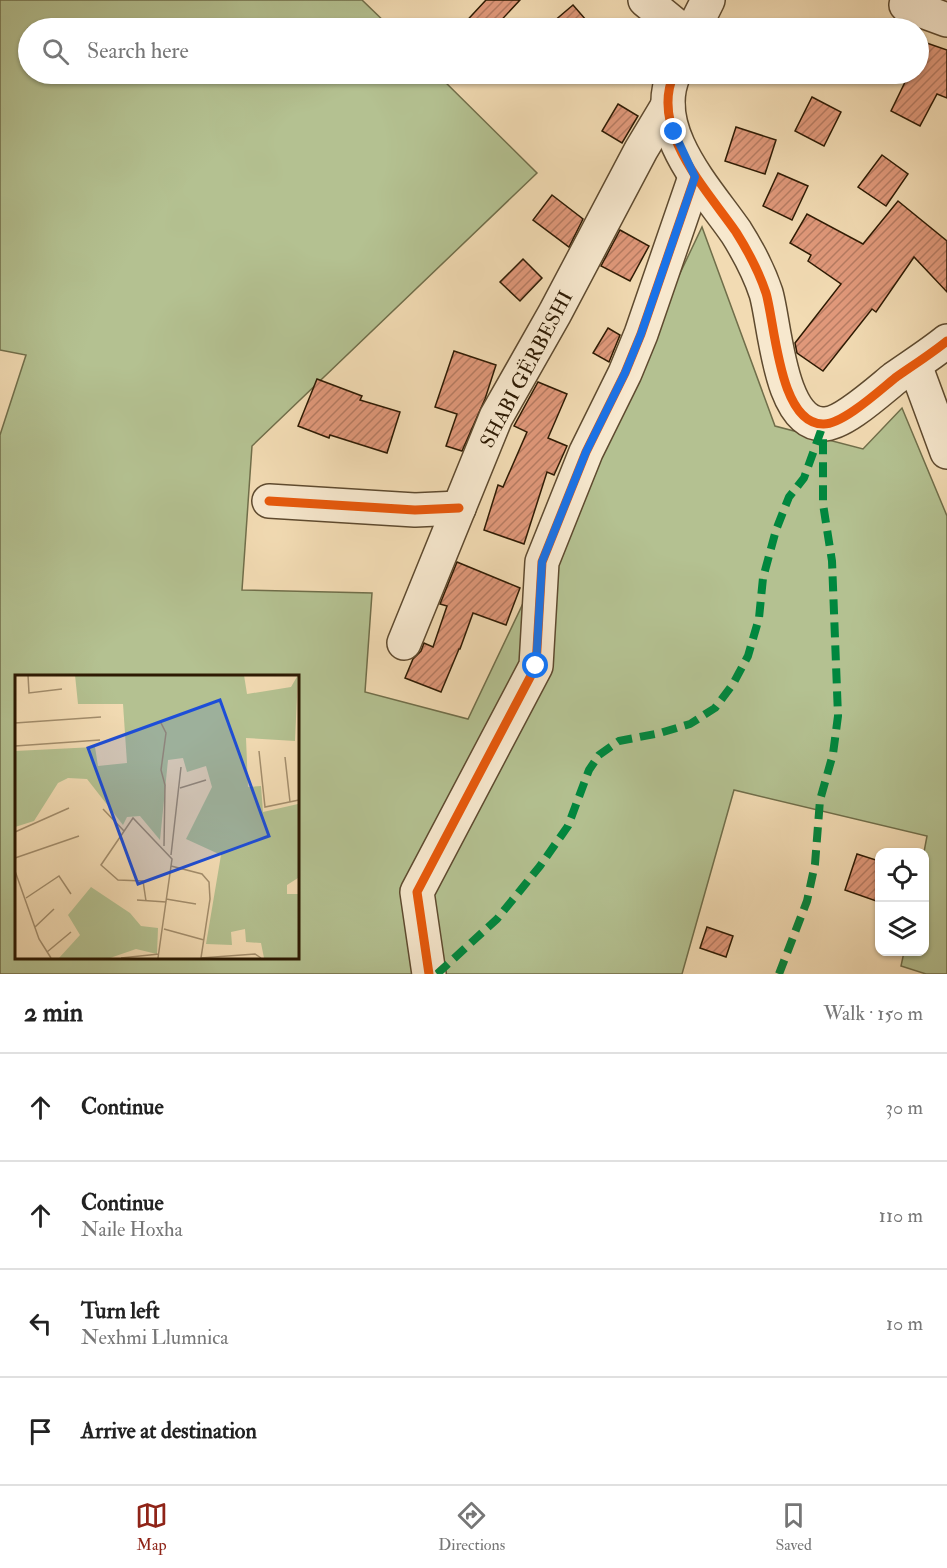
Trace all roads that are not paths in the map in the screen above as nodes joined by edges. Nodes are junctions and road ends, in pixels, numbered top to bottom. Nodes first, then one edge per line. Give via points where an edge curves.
1 (645, 0) edge
2 (708, 0) edge
3 (907, 0) edge
4 (667, 18) edge
5 (699, 18) edge
6 (947, 20) edge
7 (671, 89) edge
8 (695, 177) junction
9 (947, 341) edge
10 (915, 365) junction
11 (947, 452) edge
12 (269, 501) dead end
13 (459, 508) junction
14 (404, 643) dead end
15 (429, 974) edge

1 - 4 street
2 - 5 street
3 - 6 street via 906,5
7 - 8 street via 674,132
7 - 13 street, SHABI GËRBESHI via 555,313 496,417
8 - 10 street via 755,264 766,294 782,372 798,411 823,424 840,419
8 - 15 street via 641,334 586,452 542,562 536,666 417,892
9 - 10 street
10 - 11 street
12 - 13 street via 404,509
13 - 14 street, SHABI GËRBESHI

